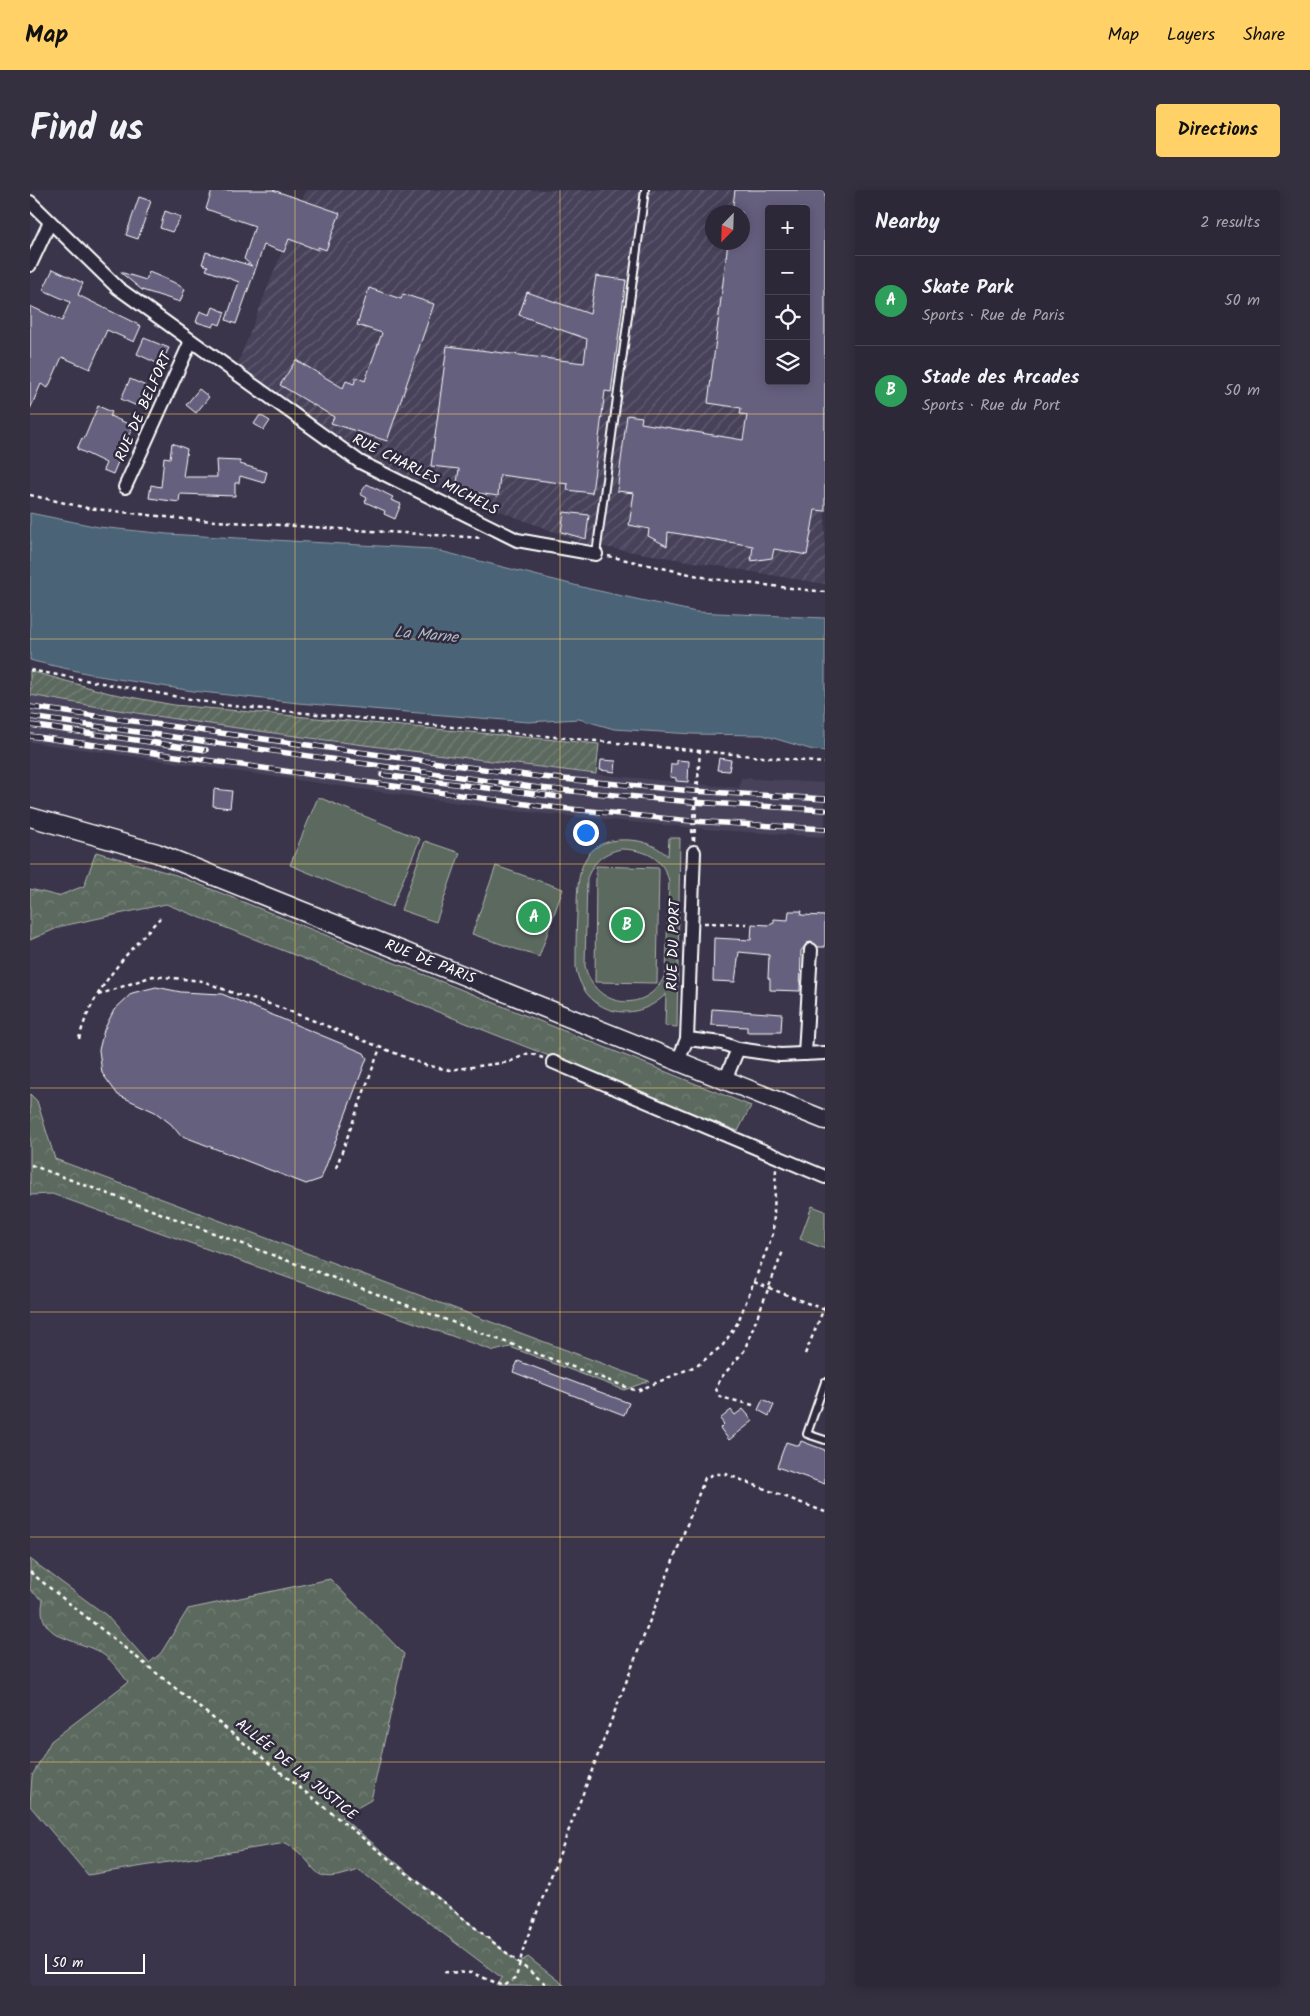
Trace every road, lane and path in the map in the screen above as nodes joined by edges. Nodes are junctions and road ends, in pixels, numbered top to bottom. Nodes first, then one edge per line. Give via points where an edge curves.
1 (645, 190) edge
2 (30, 202) edge
3 (50, 222) junction
4 (30, 266) edge
5 (191, 341) junction
6 (125, 488) dead end
7 (30, 495) edge
8 (488, 538) dead end
9 (596, 554) junction
10 (825, 592) edge
11 (30, 670) edge
12 (700, 750) junction
13 (825, 763) edge
14 (30, 817) edge
15 (694, 852) joint
16 (160, 918) dead end
17 (691, 923) junction
18 (747, 924) dead end
19 (811, 950) dead end
20 (98, 994) junction
21 (79, 1039) dead end
22 (687, 1039) junction
23 (380, 1048) junction
24 (738, 1049) junction
25 (825, 1053) edge
26 (805, 1054) junction
27 (678, 1061) junction
28 (553, 1062) joint
29 (725, 1080) junction
30 (825, 1120) edge
31 (780, 1156) junction
32 (31, 1165) dead end
33 (336, 1168) dead end
34 (824, 1172) edge
35 (783, 1251) dead end
36 (754, 1282) junction
37 (769, 1288) junction
38 (825, 1309) edge
39 (805, 1354) dead end
40 (825, 1382) edge
41 (753, 1406) dead end
42 (825, 1440) edge
43 (825, 1512) edge
44 (30, 1572) edge
45 (521, 1964) junction
46 (444, 1972) dead end
47 (548, 1986) edge

1 - 9 lane
2 - 3 street, RUE CHARLES MICHELS
3 - 4 street
3 - 5 street, RUE CHARLES MICHELS via 118,288
5 - 6 street, RUE DE BELFORT
5 - 9 street, RUE CHARLES MICHELS via 360,462 517,540
7 - 8 path via 87,508 184,519
9 - 10 path via 712,579
11 - 12 path via 223,705
12 - 13 path
12 - 15 path
14 - 27 main road, RUE DE PARIS via 156,853
15 - 17 street, RUE DU PORT
16 - 20 path via 131,949
17 - 18 path
17 - 22 street, RUE DU PORT
19 - 26 street
20 - 21 path via 84,1017
20 - 23 path via 153,976 203,981 279,1007
22 - 24 street via 722,1043
22 - 27 street
23 - 28 path via 425,1065 449,1070 510,1062 529,1053
23 - 33 path
24 - 26 street via 780,1055
24 - 29 street
25 - 26 street
27 - 29 main road, RUE DE PARIS
28 - 31 street
29 - 30 main road, RUE DE PARIS
31 - 34 street
31 - 36 path via 774,1173 773,1234
32 - 36 path via 637,1391 698,1365 723,1345 738,1322
35 - 37 path
36 - 37 path
37 - 38 path
37 - 41 path via 744,1351 720,1379 716,1389 720,1396
38 - 39 path
40 - 42 lane via 807,1434
43 - 45 path via 726,1474 705,1478 524,1946
44 - 45 path, ALLÉE DE LA JUSTICE
45 - 46 path via 516,1978 504,1986 472,1974
45 - 47 path, ALLÉE DE LA JUSTICE

